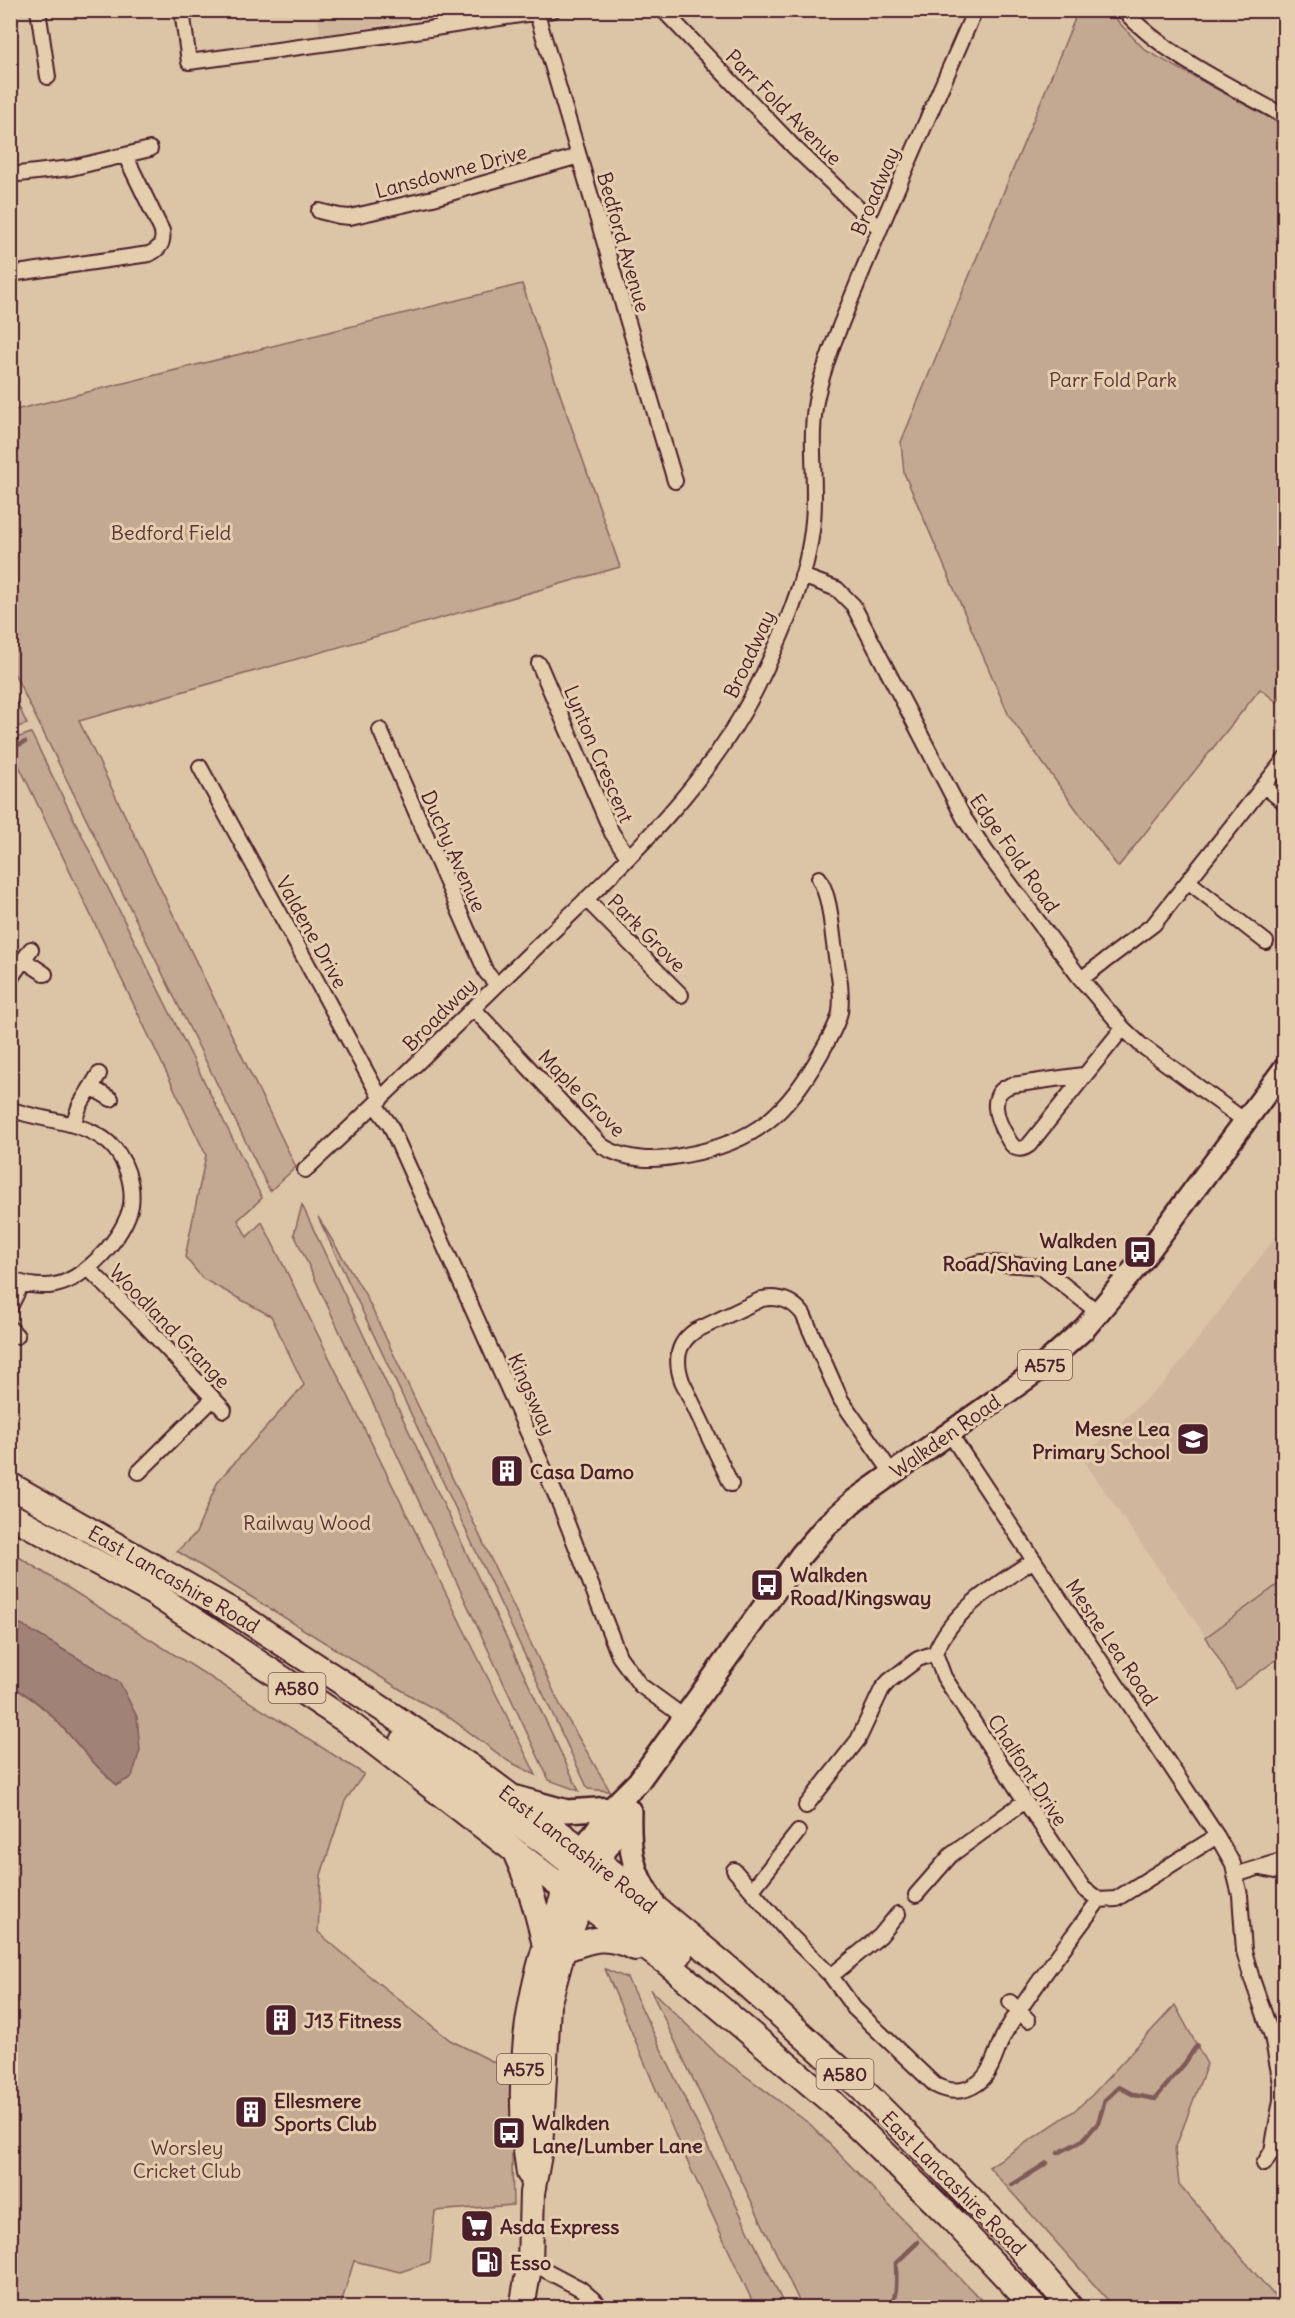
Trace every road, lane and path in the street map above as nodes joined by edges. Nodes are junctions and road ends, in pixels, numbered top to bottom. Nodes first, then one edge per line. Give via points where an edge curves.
1 (38, 10) edge
2 (182, 10) edge
3 (663, 10) edge
4 (975, 10) edge
5 (1123, 10) edge
6 (542, 12) edge
7 (48, 77) dead end
8 (1284, 116) edge
9 (150, 149) dead end
10 (125, 155) junction
11 (579, 156) junction
12 (10, 175) edge
13 (327, 217) dead end
14 (880, 230) junction
15 (10, 274) edge
16 (675, 480) dead end
17 (802, 576) junction
18 (539, 664) dead end
19 (380, 730) dead end
20 (1284, 760) edge
21 (200, 767) dead end
22 (1264, 786) junction
23 (1284, 802) edge
24 (628, 857) junction
25 (819, 878) dead end
26 (1189, 882) junction
27 (586, 899) junction
28 (1266, 942) dead end
29 (45, 974) dead end
30 (10, 979) edge
31 (1081, 979) junction
32 (497, 985) junction
33 (681, 995) dead end
34 (473, 1008) junction
35 (1123, 1028) junction
36 (1284, 1069) edge
37 (99, 1074) dead end
38 (1083, 1076) junction
39 (92, 1087) junction
40 (111, 1099) dead end
41 (378, 1102) junction
42 (10, 1109) edge
43 (1245, 1121) junction
44 (73, 1124) junction
45 (305, 1170) dead end
46 (971, 1265) dead end
47 (88, 1268) junction
48 (16, 1281) edge
49 (10, 1307) edge
50 (1099, 1313) junction
51 (213, 1399) junction
52 (224, 1410) dead end
53 (950, 1434) junction
54 (139, 1472) dead end
55 (892, 1473) junction
56 (731, 1484) dead end
57 (10, 1485) edge
58 (10, 1515) edge
59 (1034, 1560) junction
60 (280, 1642) junction
61 (935, 1653) junction
62 (684, 1717) junction
63 (510, 1796) junction
64 (1025, 1801) junction
65 (806, 1806) dead end
66 (621, 1810) junction
67 (798, 1832) dead end
68 (1217, 1836) junction
69 (513, 1848) junction
70 (1284, 1860) edge
71 (1262, 1868) junction
72 (734, 1870) dead end
73 (1284, 1873) edge
74 (582, 1875) junction
75 (1236, 1875) junction
76 (752, 1890) junction
77 (916, 1895) dead end
78 (1099, 1900) junction
79 (662, 1913) junction
80 (898, 1914) dead end
81 (554, 1948) junction
82 (667, 1963) junction
83 (831, 1976) junction
84 (1264, 2164) dead end
85 (950, 2217) junction
86 (530, 2262) junction
87 (522, 2307) edge
88 (603, 2307) edge
89 (1035, 2307) edge
90 (1071, 2307) edge

1 - 7 street
2 - 6 street via 189,62
3 - 14 street, Parr Fold Avenue
4 - 14 street, Broadway
5 - 8 street via 1172,51
6 - 11 street, Bedford Avenue
9 - 10 street
10 - 12 street via 71,168
10 - 15 street via 162,231 161,245 156,251
11 - 13 street, Lansdowne Drive via 434,198 350,217
11 - 16 street, Bedford Avenue
14 - 17 street, Broadway via 831,350 817,396 811,438 813,520
17 - 24 street, Broadway via 771,657 736,725 693,786
17 - 31 street, Edge Fold Road via 837,589 853,605 964,818
18 - 24 street, Lynton Crescent via 612,833
19 - 32 street, Duchy Avenue via 486,972
20 - 22 street
21 - 41 street, Valdene Drive via 205,785
22 - 23 street
22 - 26 street
24 - 27 street, Broadway
25 - 34 street, Maple Grove via 827,895 841,991 836,1025 797,1093 762,1126 732,1143 710,1151 646,1160 615,1154 602,1146
26 - 28 street
26 - 31 street via 1154,924
27 - 32 street, Broadway
27 - 33 street, Park Grove
29 - 30 street via 27,954
31 - 35 street, Edge Fold Road
32 - 34 street, Broadway
34 - 41 street, Broadway
35 - 38 street
35 - 43 street, Edge Fold Road
36 - 43 main road, Walkden Road / A575
37 - 39 street
38 - 38 street via 1029,1145 1022,1149 1011,1144 995,1113 1002,1090 1012,1085
39 - 40 street
39 - 44 street
41 - 45 street, Broadway
41 - 62 street, Kingsway via 558,1500 619,1656 640,1685
42 - 44 street
43 - 50 main road, Walkden Road / A575
44 - 47 street via 110,1144 128,1173 131,1190 131,1207 115,1240
46 - 50 street via 981,1262 1041,1267
47 - 48 street via 57,1285 38,1287
47 - 51 street, Woodland Grange
48 - 49 street
50 - 53 main road, Walkden Road / A575 via 1056,1357
51 - 52 street, Woodland Grange
51 - 54 street
53 - 55 main road, Walkden Road / A575
53 - 59 street, Mesne Lea Road
55 - 56 street via 841,1400 803,1314 796,1305 774,1297 695,1331 686,1338 677,1357 682,1381
55 - 62 main road, Walkden Road / A575 via 826,1526 801,1555
57 - 60 highway, East Lancashire Road / A580
58 - 69 highway, East Lancashire Road / A580 via 153,1593 345,1720
59 - 61 street via 980,1595
59 - 68 street, Mesne Lea Road
60 - 63 highway, East Lancashire Road / A580
60 - 74 highway via 308,1674 544,1842
61 - 64 street, Chalfont Drive via 944,1677
61 - 65 street via 918,1659 882,1689 858,1740
62 - 66 main road, Walkden Road / A575
63 - 66 main road via 567,1811
63 - 74 highway, East Lancashire Road / A580
64 - 77 street via 951,1855
64 - 78 street, Chalfont Drive via 1083,1888
66 - 74 main road, Walkden Road / A575
66 - 79 main road via 641,1885
67 - 76 street
68 - 75 street, Mesne Lea Road
68 - 78 street via 1116,1899
69 - 74 highway, East Lancashire Road / A580
69 - 81 highway
70 - 71 street
71 - 73 street
71 - 75 street
72 - 76 street
74 - 79 highway, East Lancashire Road / A580
74 - 81 highway, Walkden Road / A575
74 - 82 highway, East Lancashire Road / A580
74 - 85 highway via 696,1967 848,2103 915,2173
75 - 84 street, Mesne Lea Road via 1244,1951 1272,2036 1281,2083 1272,2151
76 - 83 street
78 - 83 street via 1019,2011 990,2070 968,2089 944,2090 923,2075 854,2008
79 - 90 highway, East Lancashire Road / A580 via 857,2084 1018,2246
80 - 83 street via 880,1936
81 - 82 highway via 606,1939 623,1942
81 - 86 highway, Walkden Road / A575 via 535,1984 524,2054 523,2136 532,2193
82 - 85 highway, East Lancashire Road / A580 via 833,2103
85 - 89 highway, East Lancashire Road / A580
86 - 87 highway, Walkden Road / A575
86 - 88 street via 581,2289

